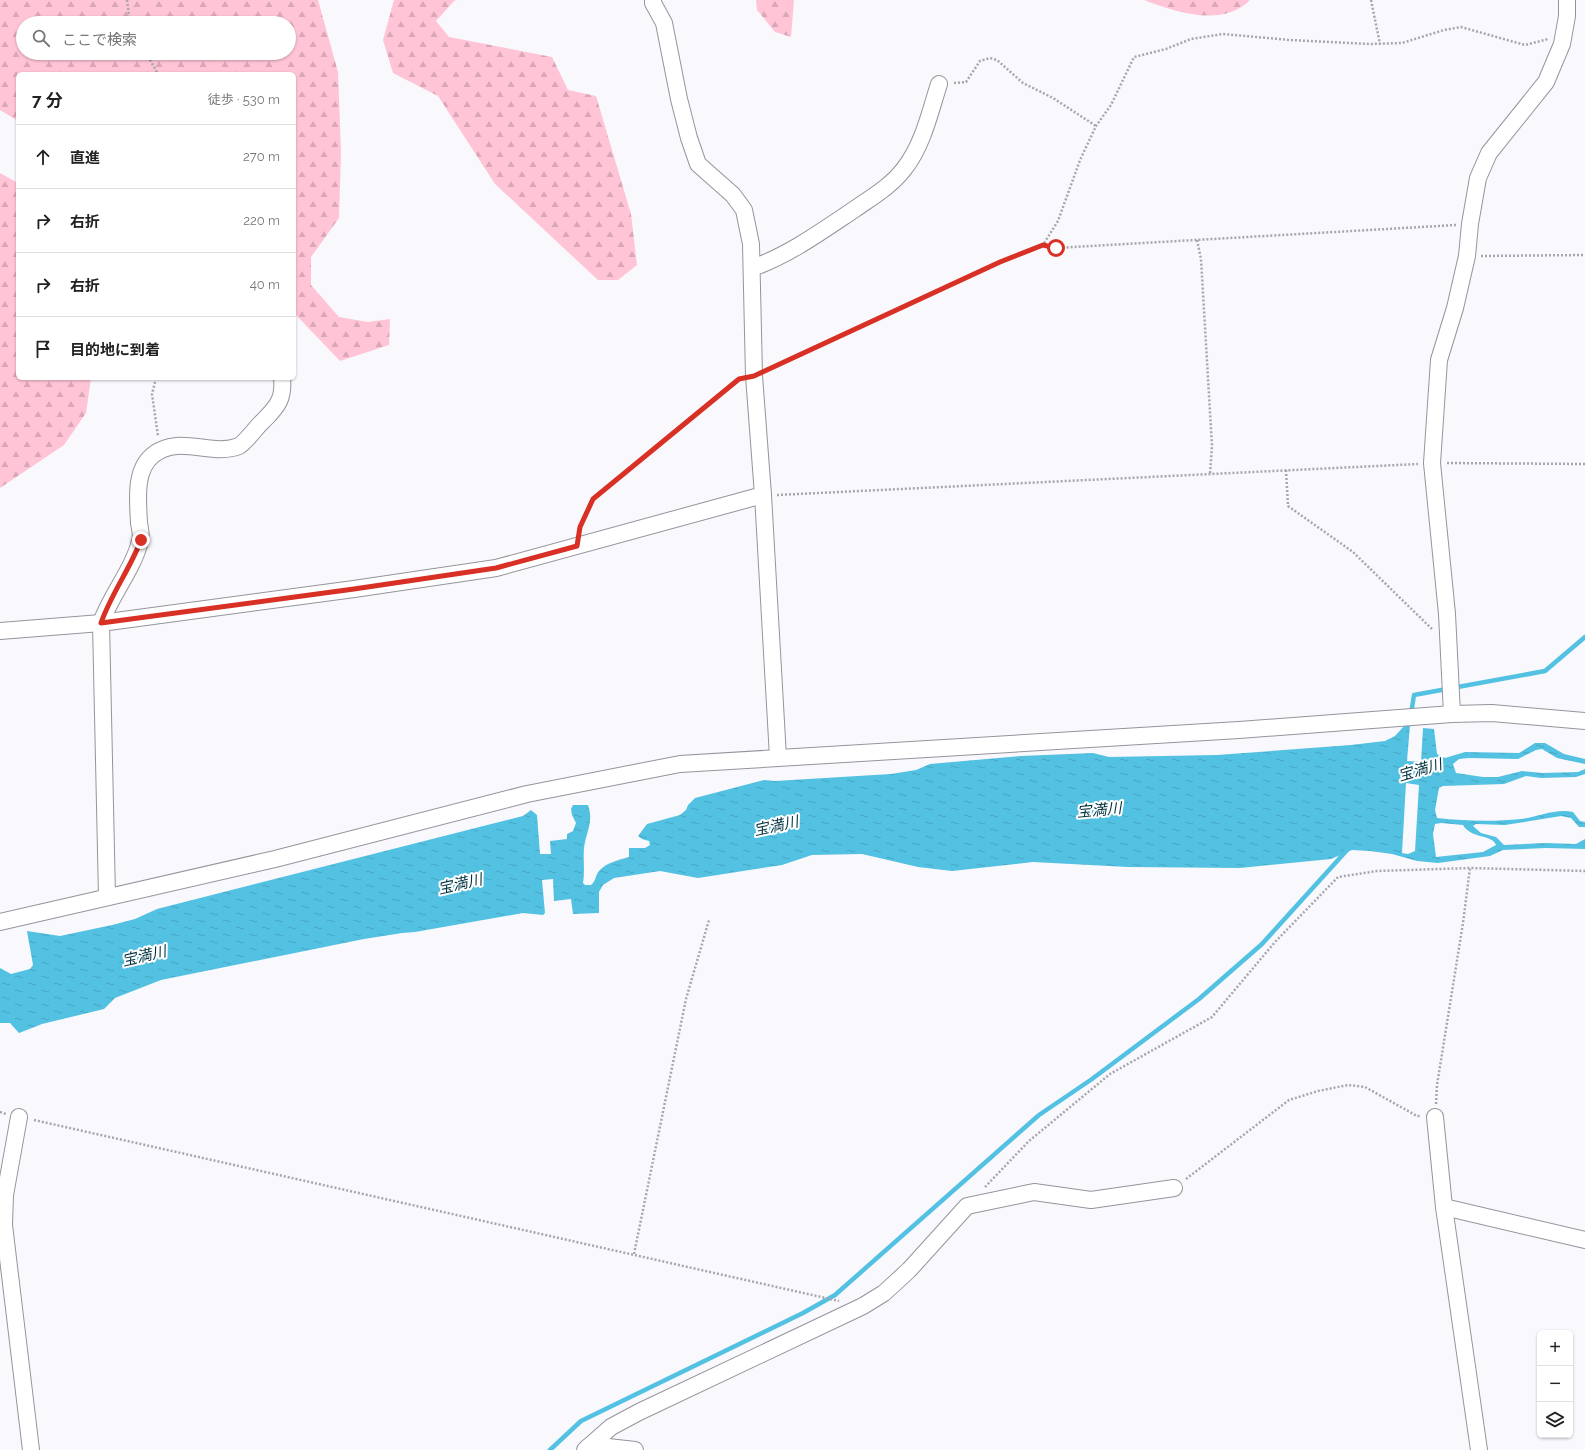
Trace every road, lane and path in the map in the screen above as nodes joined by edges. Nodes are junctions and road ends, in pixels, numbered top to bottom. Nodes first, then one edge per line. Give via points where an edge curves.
1 (126, 0) edge
2 (653, 0) edge
3 (1370, 0) edge
4 (1567, 0) edge
5 (129, 16) edge
6 (1564, 35) junction
7 (1380, 44) junction
8 (150, 60) edge
9 (157, 72) edge
10 (939, 84) joint
11 (1096, 126) junction
12 (1470, 224) junction
13 (1197, 240) junction
14 (1043, 245) junction
15 (1585, 255) edge
16 (1467, 256) junction
17 (752, 268) junction
18 (754, 376) junction
19 (156, 380) edge
20 (282, 380) edge
21 (163, 449) junction
22 (1432, 463) junction
23 (1585, 464) edge
24 (1286, 470) junction
25 (1210, 474) junction
26 (763, 495) junction
27 (577, 546) junction
28 (101, 623) junction
29 (0, 631) edge
30 (1448, 639) junction
31 (1452, 714) junction
32 (1585, 721) edge
33 (778, 757) junction
34 (1470, 868) junction
35 (1585, 870) edge
36 (107, 897) junction
37 (709, 920) dead end
38 (0, 922) edge
39 (0, 1112) edge
40 (1435, 1116) junction
41 (19, 1117) junction
42 (1174, 1188) joint
43 (967, 1206) junction
44 (1444, 1207) junction
45 (1585, 1240) edge
46 (634, 1254) junction
47 (840, 1301) dead end
48 (586, 1448) edge
49 (31, 1450) edge
50 (635, 1450) edge
51 (1479, 1450) edge

1 - 5 path
2 - 17 street via 664,23 679,99 698,164 732,195 744,210 751,244
3 - 7 path
4 - 6 street
6 - 7 path via 1525,45 1461,27 1402,43
6 - 12 street via 1546,82 1489,153 1478,178
7 - 11 path via 1223,34 1190,39 1166,49 1134,57 1111,105
8 - 9 path
10 - 11 path via 966,82 980,62 990,58 997,60 1023,83 1053,98
10 - 17 street via 920,141 905,168 890,184 814,236
11 - 14 path via 1080,160 1058,221
12 - 13 path
12 - 16 street
13 - 14 path via 1056,248
13 - 25 path via 1201,259 1212,446
14 - 18 path via 1000,262
15 - 16 path
16 - 22 street via 1439,360
17 - 18 street
18 - 26 street
18 - 27 path via 739,379 593,499 580,527
19 - 21 path via 152,394 158,435
20 - 21 street via 283,391 276,408 239,446 220,449 193,446
21 - 28 street via 152,455 142,469 137,494 141,540 134,559 106,608
22 - 23 path
22 - 24 path
22 - 30 street
24 - 25 path
24 - 30 path via 1288,506 1353,552 1436,632
25 - 26 path
26 - 27 street
26 - 33 street
27 - 28 street via 496,568
28 - 29 street
28 - 36 street
30 - 31 street
31 - 32 street via 1492,713
31 - 33 street via 1239,730
33 - 36 street via 680,764 535,792 275,859
34 - 35 path
34 - 40 path via 1464,922 1437,1084
34 - 43 path via 1378,871 1338,877 1276,942 1212,1017 1110,1074 1030,1141
36 - 38 street
37 - 46 path via 686,999
39 - 41 path
40 - 42 path via 1417,1116 1364,1088 1348,1085 1318,1091 1288,1100
40 - 44 street
41 - 46 path
41 - 49 street via 5,1195 4,1225
42 - 43 street via 1091,1200 1034,1192
43 - 48 street via 909,1270 884,1293 863,1306 639,1412 611,1427
44 - 45 street
44 - 51 street
46 - 47 path
48 - 50 street

